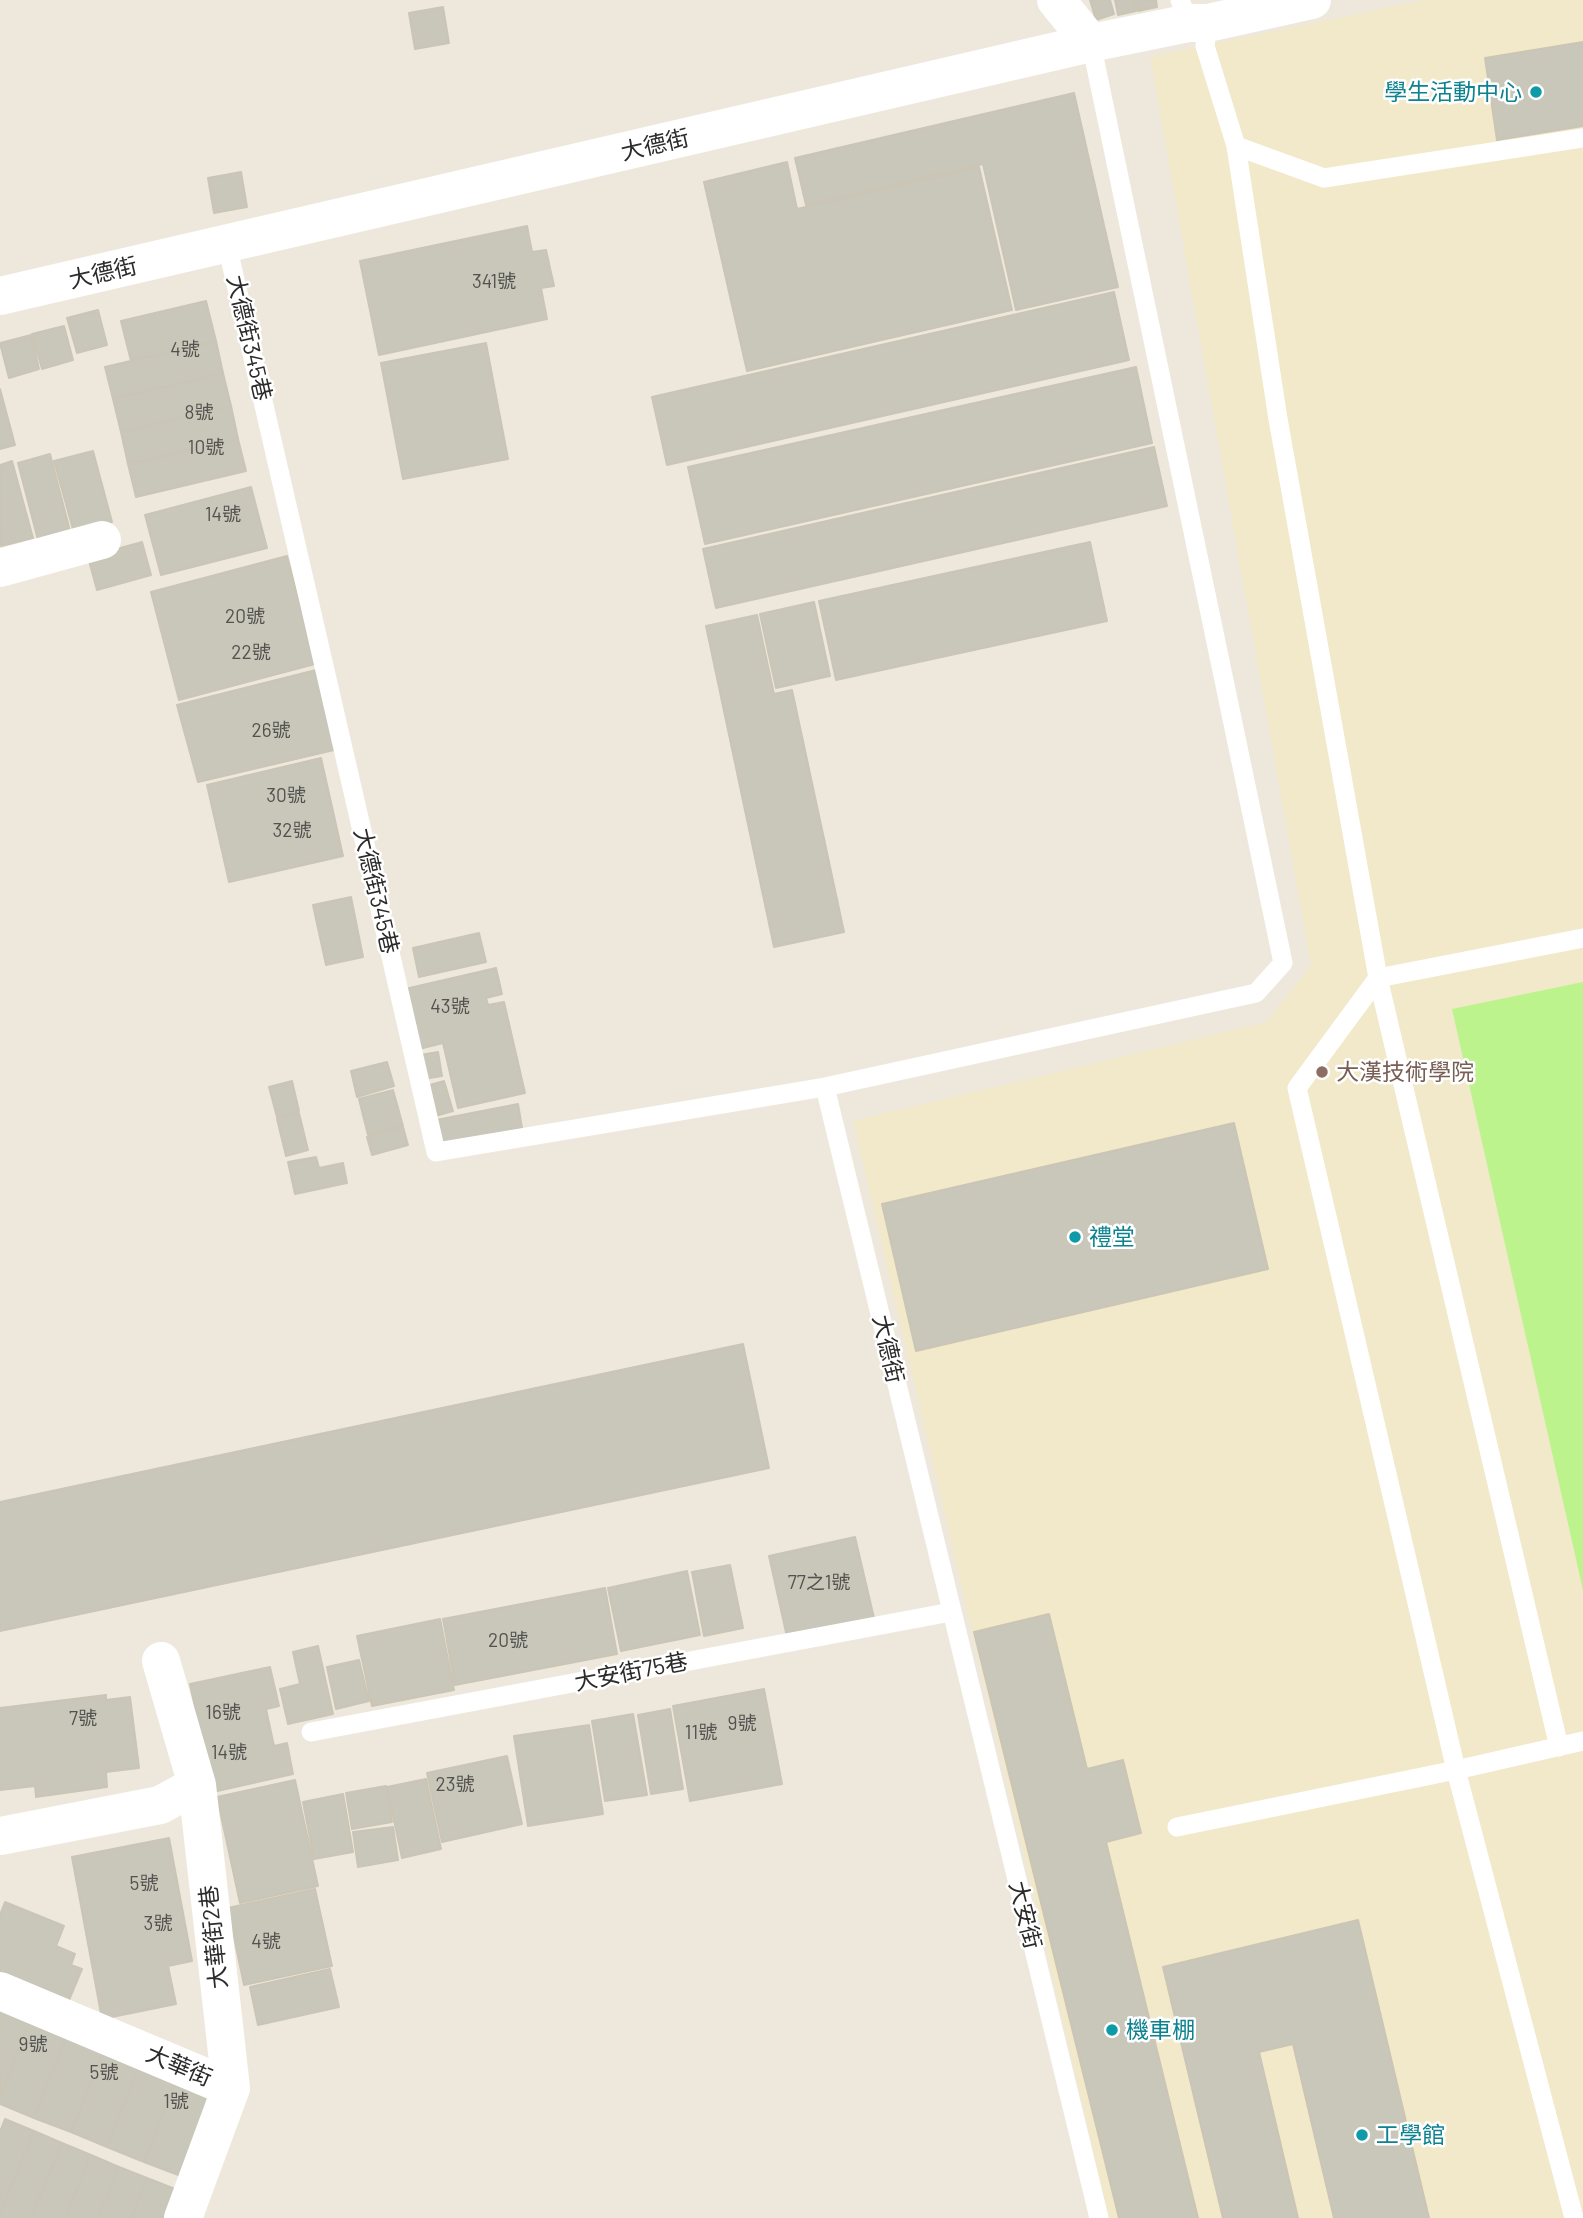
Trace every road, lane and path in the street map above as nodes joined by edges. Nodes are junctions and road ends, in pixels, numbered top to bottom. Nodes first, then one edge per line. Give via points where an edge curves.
1 (1056, 0) edge
2 (1312, 0) edge
3 (1192, 15) edge
4 (1091, 44) junction
5 (1583, 138) edge
6 (1236, 146) junction
7 (228, 245) junction
8 (0, 296) edge
9 (102, 540) dead end
10 (0, 568) edge
11 (1583, 937) edge
12 (1378, 978) junction
13 (825, 1087) junction
14 (951, 1612) junction
15 (161, 1661) dead end
16 (311, 1732) dead end
17 (1583, 1741) edge
18 (1559, 1747) junction
19 (1456, 1770) junction
20 (197, 1785) junction
21 (1177, 1826) dead end
22 (0, 1836) edge
23 (0, 1991) edge
24 (231, 2088) junction
25 (183, 2218) edge
26 (1098, 2218) edge
27 (1574, 2218) edge

1 - 4 street
2 - 3 street, 大德街
3 - 4 street, 大德街
3 - 6 lane
4 - 7 street, 大德街
4 - 13 lane via 1283,963 1256,993
5 - 6 lane via 1324,178
6 - 12 lane via 1278,419
7 - 8 street, 大德街
7 - 13 lane, 大德街345巷 via 436,1152
9 - 10 street
11 - 12 lane
12 - 18 lane
12 - 19 lane via 1297,1088
13 - 14 lane, 大德街
14 - 16 lane, 大安街75巷
14 - 26 lane, 大安街
15 - 20 street, 大華街2巷
17 - 18 lane
18 - 19 lane
19 - 21 lane
19 - 27 lane
20 - 22 street via 160,1804
20 - 24 street, 大華街2巷
23 - 24 street, 大華街
24 - 25 street, 大華街

